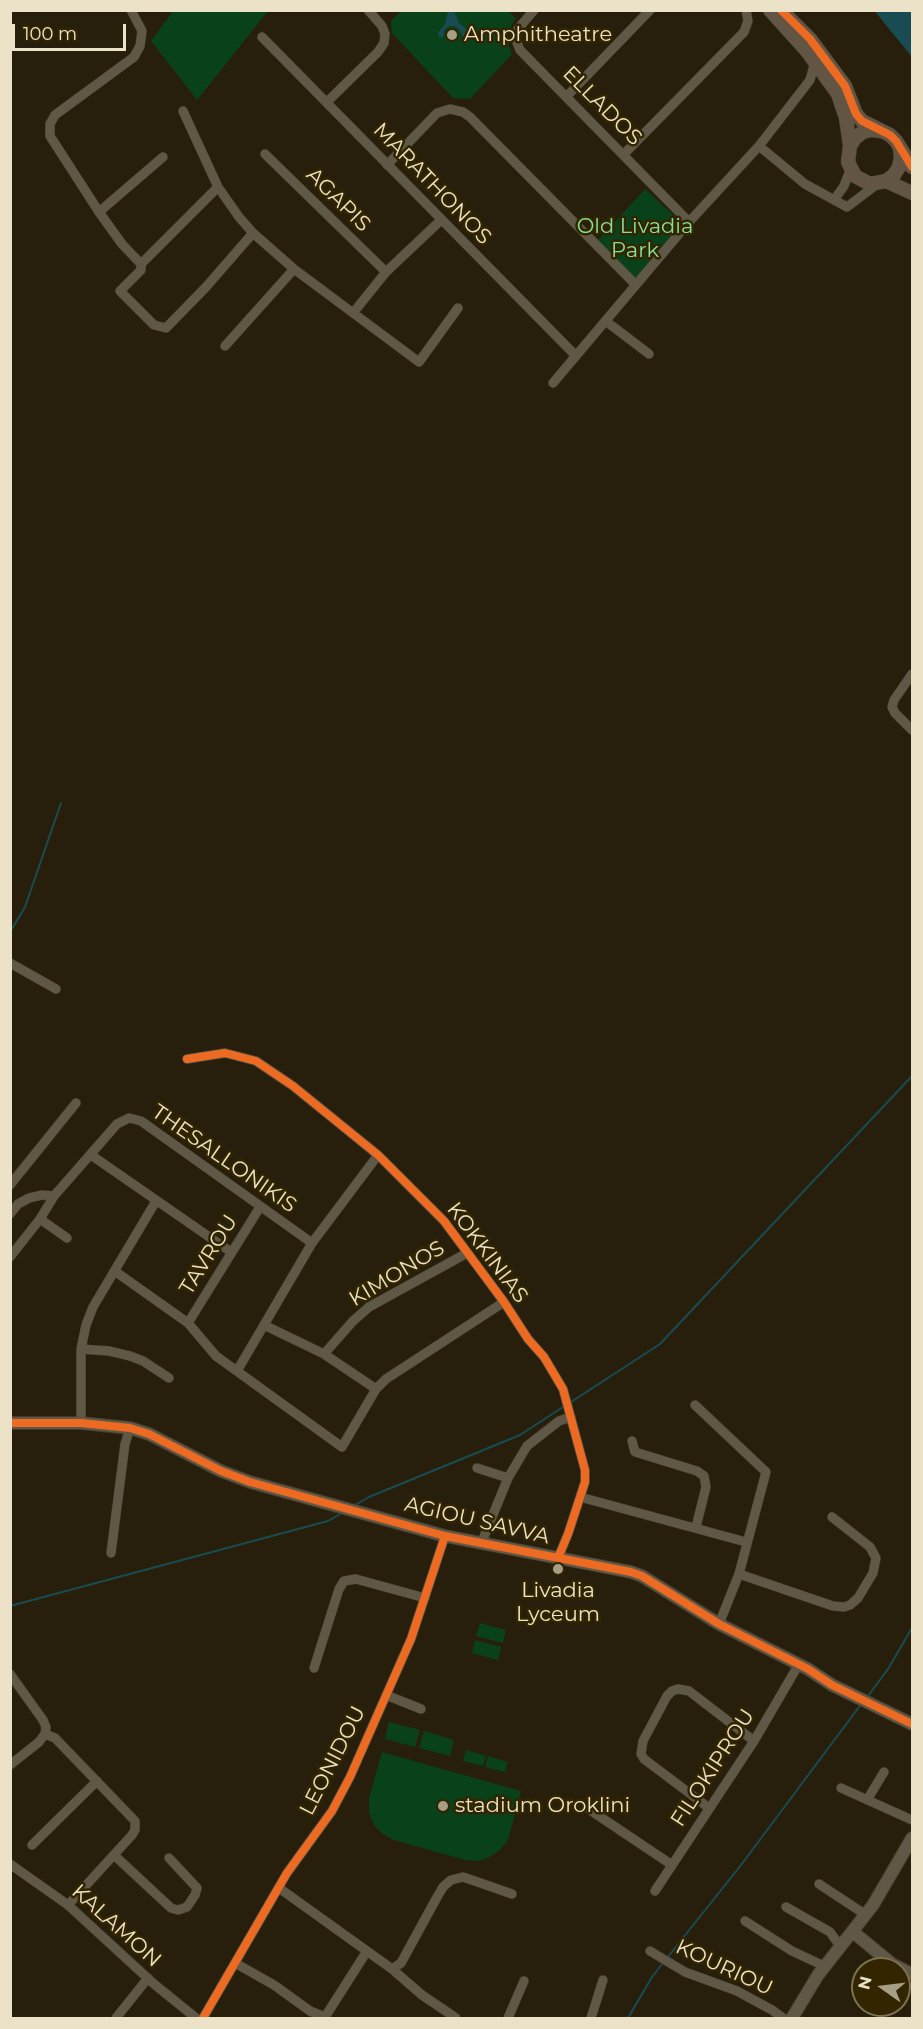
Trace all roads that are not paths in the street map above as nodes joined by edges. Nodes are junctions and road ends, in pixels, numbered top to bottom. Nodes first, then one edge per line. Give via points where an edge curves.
1 (131, 10) edge
2 (368, 10) edge
3 (534, 10) edge
4 (650, 10) edge
5 (747, 10) edge
6 (770, 10) edge
7 (781, 10) edge
8 (262, 38) dead end
9 (815, 62) junction
10 (827, 78) junction
11 (810, 80) junction
12 (567, 96) junction
13 (327, 102) junction
14 (183, 111) dead end
15 (882, 131) junction
16 (759, 146) junction
17 (850, 146) junction
18 (900, 148) junction
19 (266, 153) dead end
20 (624, 154) junction
21 (163, 157) dead end
22 (387, 165) junction
23 (912, 167) edge
24 (850, 170) junction
25 (882, 183) junction
26 (218, 187) junction
27 (912, 193) edge
28 (834, 200) junction
29 (99, 212) junction
30 (441, 220) junction
31 (689, 222) junction
32 (253, 233) junction
33 (141, 264) junction
34 (294, 270) junction
35 (386, 272) junction
36 (636, 285) junction
37 (458, 308) dead end
38 (353, 313) junction
39 (607, 322) junction
40 (225, 346) dead end
41 (649, 354) dead end
42 (576, 356) junction
43 (553, 383) dead end
44 (912, 674) edge
45 (912, 730) edge
46 (10, 963) edge
47 (56, 989) dead end
48 (187, 1059) dead end
49 (76, 1103) dead end
50 (91, 1155) junction
51 (378, 1155) junction
52 (10, 1185) edge
53 (54, 1196) junction
54 (156, 1202) junction
55 (260, 1207) junction
56 (10, 1214) edge
57 (40, 1220) junction
58 (67, 1238) dead end
59 (312, 1243) junction
60 (231, 1252) junction
61 (467, 1253) junction
62 (10, 1257) edge
63 (116, 1272) junction
64 (504, 1302) junction
65 (188, 1323) junction
66 (264, 1324) junction
67 (81, 1349) junction
68 (324, 1354) junction
69 (237, 1371) junction
70 (169, 1378) dead end
71 (376, 1389) junction
72 (695, 1405) dead end
73 (571, 1414) junction
74 (10, 1423) edge
75 (81, 1423) junction
76 (130, 1428) junction
77 (632, 1441) dead end
78 (477, 1468) dead end
79 (508, 1478) junction
80 (580, 1497) junction
81 (832, 1517) dead end
82 (696, 1527) junction
83 (445, 1536) junction
84 (746, 1542) junction
85 (482, 1544) junction
86 (111, 1553) dead end
87 (558, 1558) junction
88 (739, 1574) junction
89 (425, 1598) junction
90 (719, 1624) junction
91 (799, 1664) junction
92 (314, 1668) dead end
93 (10, 1674) edge
94 (386, 1695) junction
95 (422, 1709) dead end
96 (912, 1725) edge
97 (45, 1734) junction
98 (754, 1741) junction
99 (10, 1765) edge
100 (884, 1772) dead end
101 (97, 1781) junction
102 (842, 1788) dead end
103 (867, 1800) junction
104 (587, 1808) dead end
105 (709, 1808) junction
106 (912, 1820) edge
107 (912, 1838) edge
108 (32, 1845) dead end
109 (114, 1855) junction
110 (169, 1858) dead end
111 (672, 1865) junction
112 (12, 1867) edge
113 (819, 1884) dead end
114 (279, 1888) junction
115 (655, 1891) dead end
116 (512, 1894) dead end
117 (68, 1905) junction
118 (786, 1907) dead end
119 (866, 1915) junction
120 (746, 1921) dead end
121 (853, 1932) junction
122 (840, 1946) junction
123 (367, 1951) junction
124 (650, 1951) dead end
125 (235, 1963) junction
126 (824, 1966) junction
127 (392, 1969) junction
128 (912, 1974) edge
129 (148, 1978) junction
130 (603, 1980) dead end
131 (524, 1981) dead end
132 (326, 2018) edge
133 (116, 2019) edge
134 (196, 2019) edge
135 (203, 2019) edge
136 (456, 2019) edge
137 (508, 2019) edge
138 (591, 2019) edge
139 (783, 2019) edge
140 (792, 2019) edge

1 - 29 street via 142,31 134,57 51,119 50,136
2 - 13 street via 382,26 384,43
3 - 12 street, ELLADOS via 518,28 518,47
4 - 12 street
5 - 20 street via 744,32
6 - 9 main road
7 - 15 main road via 810,39 845,86 856,114
8 - 13 street, MARATHONOS
9 - 10 main road
9 - 11 street
10 - 11 street
10 - 17 main road via 838,94
11 - 16 street
12 - 20 street, ELLADOS
13 - 22 street, MARATHONOS
14 - 26 street
15 - 17 main road via 863,132
15 - 18 main road
16 - 28 street via 805,184
16 - 31 street
17 - 24 main road
18 - 23 main road
18 - 25 main road via 899,167 894,176
19 - 35 street, AGAPIS
20 - 31 street, ELLADOS
21 - 29 street
22 - 30 street, MARATHONOS
22 - 36 street via 437,113 463,112
24 - 25 main road via 862,181
24 - 28 street
25 - 27 main road
25 - 28 street via 847,207
26 - 32 street
26 - 33 street
29 - 33 street
30 - 35 street
30 - 42 street, MARATHONOS
31 - 36 street
32 - 33 street via 165,328 154,325 120,291 141,270
32 - 34 street
34 - 38 street
34 - 40 street
35 - 38 street
36 - 39 street
37 - 38 street via 419,362
39 - 41 street
39 - 42 street
42 - 43 street
44 - 45 street via 892,707
46 - 47 street
48 - 51 street, KOKKINIAS via 225,1053 256,1061
49 - 52 street
50 - 53 street
50 - 54 street
50 - 55 street, THESALLONIKIS via 117,1124 134,1118
51 - 59 street
51 - 61 street, KOKKINIAS via 444,1221
53 - 56 street via 28,1198
53 - 57 street
54 - 60 street
54 - 63 street
55 - 59 street, THESALLONIKIS
55 - 60 street, TAVROU
57 - 58 street
57 - 62 street
59 - 66 street
60 - 65 street, TAVROU
61 - 64 street, KOKKINIAS
61 - 68 street, KIMONOS via 369,1307
63 - 65 street
63 - 67 street via 93,1307
64 - 71 street via 391,1375
64 - 73 street, KOKKINIAS via 559,1380
65 - 69 street via 216,1356
66 - 68 street
66 - 69 street
67 - 70 street via 130,1356
67 - 75 street
68 - 71 street
69 - 71 street via 342,1447
72 - 84 street via 766,1472
73 - 79 street via 527,1446
73 - 80 street, KOKKINIAS via 585,1470
74 - 75 street, AGIOU SAVVA
75 - 76 street, AGIOU SAVVA
76 - 83 street, AGIOU SAVVA via 235,1478
76 - 86 street
77 - 82 street via 635,1452 704,1476 706,1487
78 - 79 street
79 - 85 street
80 - 82 street
80 - 87 street, KOKKINIAS
81 - 88 street via 870,1547 876,1558 873,1574 850,1605 833,1606
82 - 84 street
83 - 85 street, AGIOU SAVVA
83 - 89 street, LEONIDOU
84 - 88 street
85 - 87 street, AGIOU SAVVA
87 - 90 street, AGIOU SAVVA via 642,1576
88 - 90 street
89 - 92 street via 356,1579 344,1581
89 - 94 street, LEONIDOU
90 - 91 street, AGIOU SAVVA
91 - 96 street, AGIOU SAVVA
91 - 98 street, FILOKIPROU
93 - 97 street via 43,1720
94 - 95 street
94 - 114 street, LEONIDOU via 332,1811
97 - 99 street
97 - 101 street via 55,1738
98 - 105 street, FILOKIPROU
98 - 105 street via 689,1691 678,1689 668,1696 640,1754
100 - 103 street
101 - 108 street
101 - 109 street via 135,1821 132,1835
102 - 103 street
103 - 106 street
104 - 111 street
105 - 111 street, FILOKIPROU
107 - 119 street
109 - 110 street via 171,1908 178,1910 187,1907 197,1888
109 - 117 street
111 - 115 street, FILOKIPROU
112 - 117 street, KALAMON
113 - 119 street
114 - 123 street
114 - 125 street, LEONIDOU
116 - 127 street via 463,1877 451,1880 443,1887 401,1963
117 - 129 street, KALAMON
118 - 122 street via 830,1932
119 - 121 street
120 - 126 street
121 - 122 street
121 - 128 street
122 - 126 street
123 - 127 street
123 - 132 street
124 - 139 street, KOURIOU via 691,1975 730,1987
125 - 132 street via 310,2012
125 - 135 street, LEONIDOU
126 - 140 street
127 - 136 street
129 - 133 street
129 - 134 street, KALAMON
130 - 138 street
131 - 137 street

